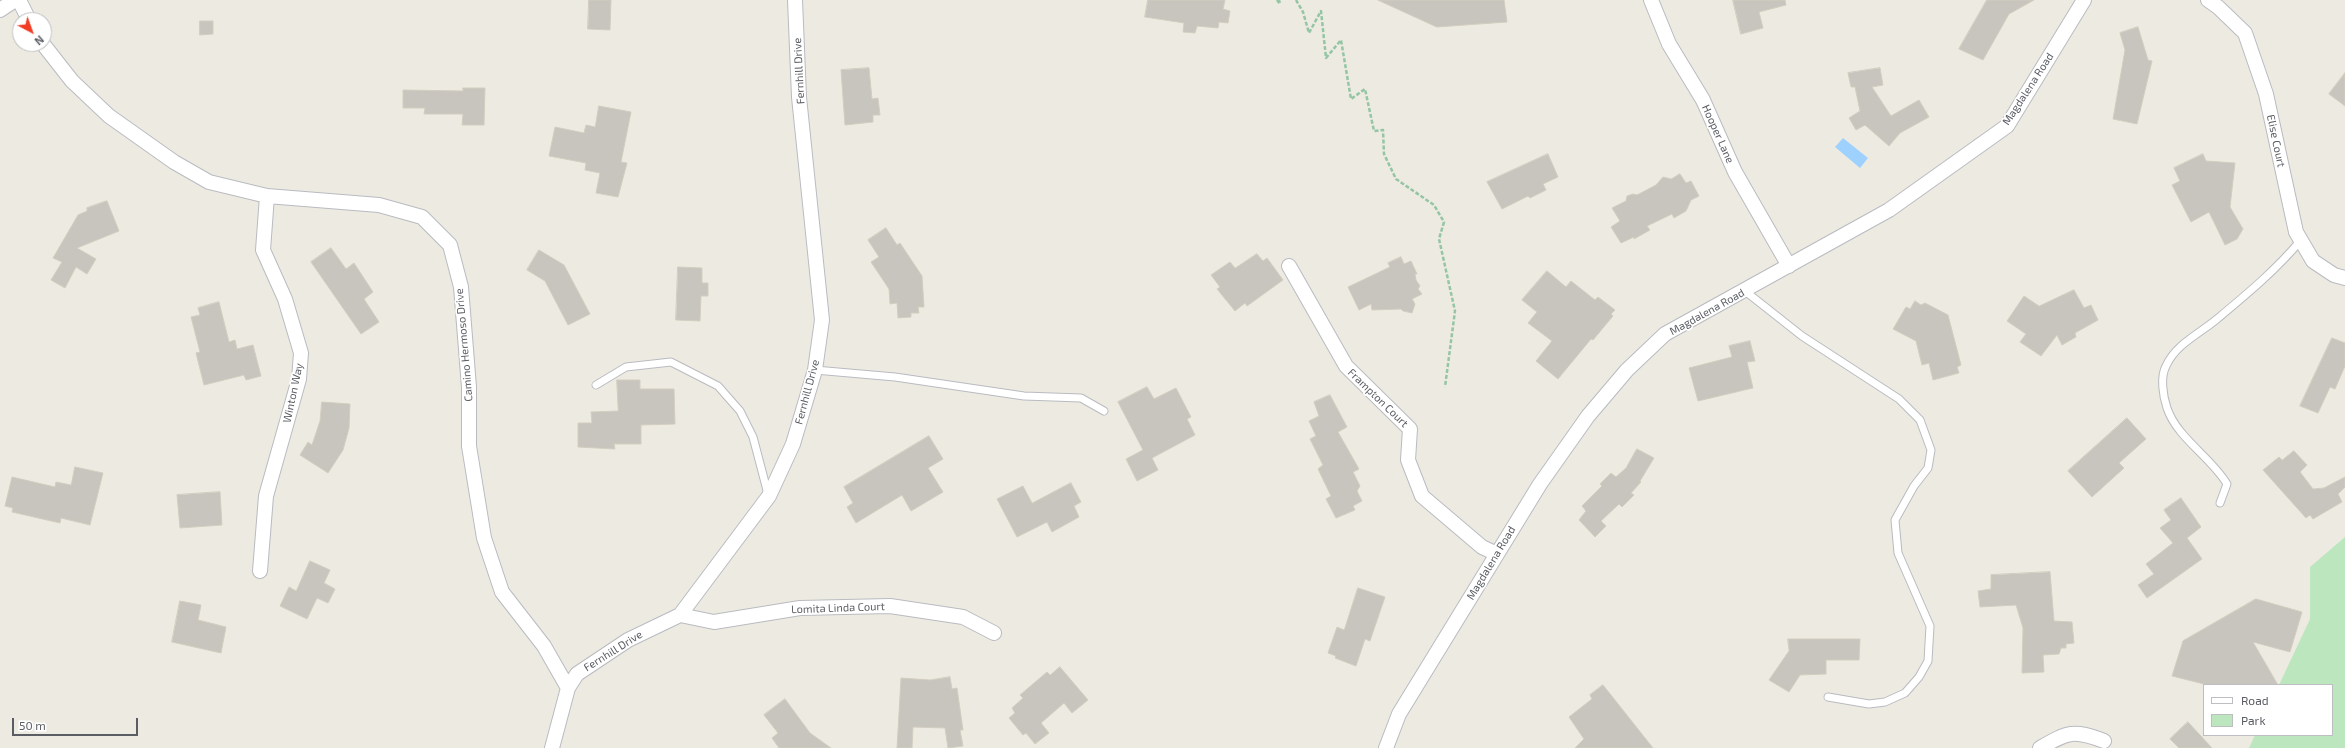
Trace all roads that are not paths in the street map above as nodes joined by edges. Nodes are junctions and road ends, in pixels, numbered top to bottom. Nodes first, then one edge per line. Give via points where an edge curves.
1 (15, 0) edge
2 (19, 0) edge
3 (796, 0) edge
4 (1651, 0) edge
5 (2084, 0) edge
6 (2208, 0) edge
7 (0, 10) edge
8 (25, 12) edge
9 (49, 52) edge
10 (267, 196) junction
11 (2301, 240) junction
12 (1289, 266) dead end
13 (1789, 266) junction
14 (2345, 278) edge
15 (1745, 291) junction
16 (815, 370) junction
17 (596, 385) dead end
18 (1104, 411) dead end
19 (769, 496) junction
20 (2220, 503) dead end
21 (1497, 554) junction
22 (260, 571) dead end
23 (680, 615) junction
24 (994, 633) dead end
25 (568, 688) junction
26 (1828, 697) dead end
27 (2104, 741) dead end
28 (552, 748) edge
29 (1386, 748) edge
30 (2040, 748) edge

1 - 7 street
2 - 8 street
3 - 16 street, Fernhill Drive via 799,97 822,320
4 - 13 street, Hooper Lane via 1669,44 1702,100 1735,172
5 - 13 street, Magdalena Road via 2007,126 1889,210
6 - 11 street, Elise Court via 2245,33 2266,94 2296,232
9 - 10 street, Camino Hermoso Drive via 72,81 110,116 174,162 210,182
10 - 22 street, Winton Way via 263,250 285,299 301,353 299,379 266,496
10 - 25 street, Camino Hermoso Drive via 380,205 422,217 450,245 461,287 469,387 470,446 484,538 502,592 544,646
11 - 14 street, Elise Court via 2313,260 2334,275
11 - 20 lane via 2280,264 2216,320 2184,342 2173,353 2165,367 2163,387 2167,409 2180,429 2220,472 2227,484
12 - 21 street, Frampton Court via 1346,366 1410,429 1408,460 1422,496 1482,547
13 - 15 street, Magdalena Road
15 - 21 street, Magdalena Road via 1665,334 1627,370 1588,416 1540,484
15 - 26 lane via 1802,336 1899,400 1920,420 1931,450 1928,468 1914,486 1895,520 1898,553 1930,626 1928,661 1919,677 1905,693 1885,702 1869,704
16 - 18 lane via 895,377 1024,396 1081,398
16 - 19 street, Fernhill Drive via 793,444
17 - 19 lane via 626,368 671,362 718,386 740,410 753,437
19 - 23 street, Fernhill Drive
21 - 29 street, Magdalena Road via 1399,714
23 - 24 street, Lomita Linda Court via 714,622 800,608 890,606 963,617
23 - 25 street, Fernhill Drive via 628,640 577,674
25 - 28 street
27 - 30 street via 2086,734 2064,734

